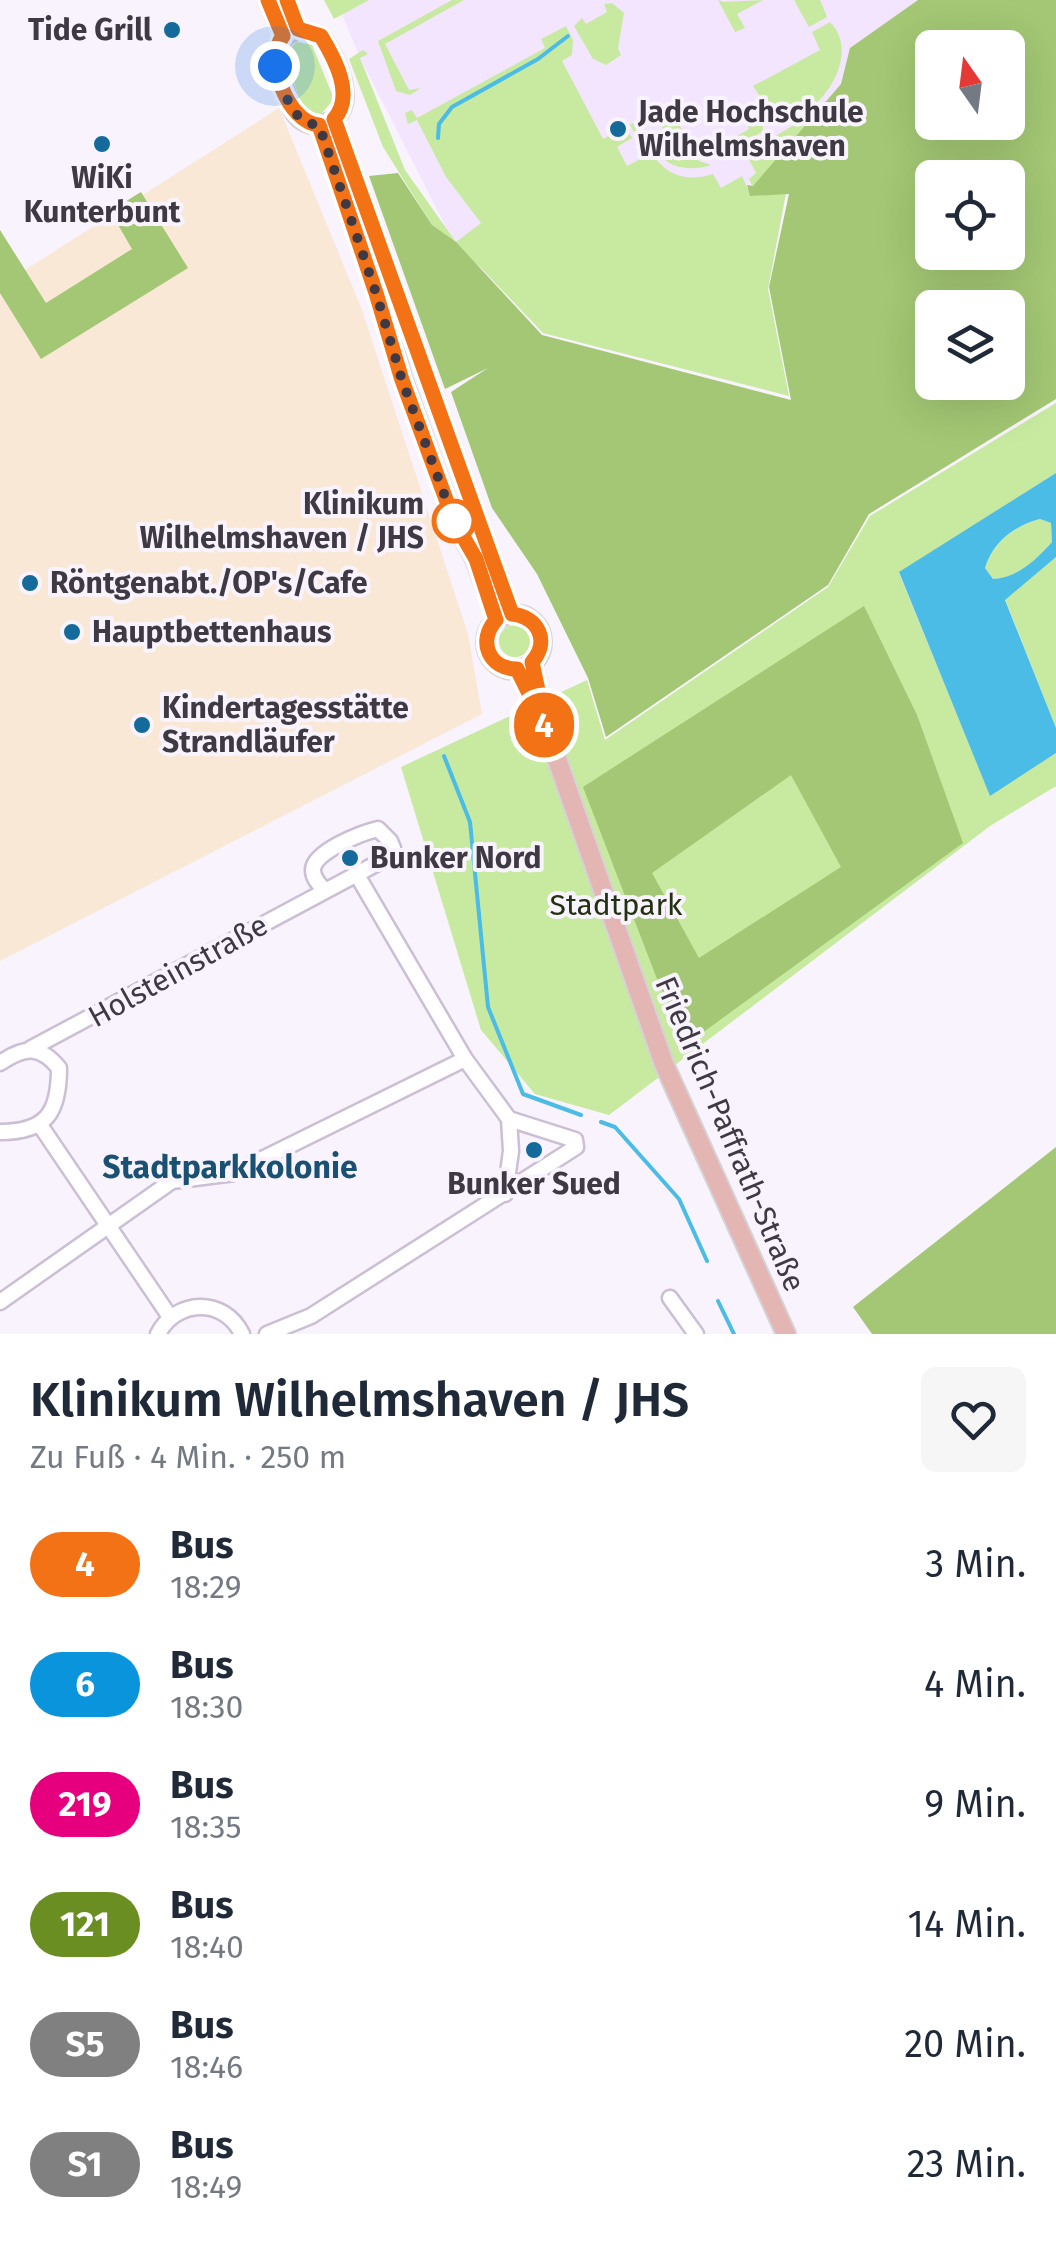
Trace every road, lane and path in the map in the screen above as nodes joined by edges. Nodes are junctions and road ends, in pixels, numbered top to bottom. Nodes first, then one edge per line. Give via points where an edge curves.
1 (268, 0) edge
2 (286, 0) edge
3 (291, 33) junction
4 (326, 122) junction
5 (504, 617) junction
6 (525, 666) junction
7 (357, 875) junction
8 (324, 891) junction
9 (30, 1050) junction
10 (466, 1059) junction
11 (0, 1062) edge
12 (510, 1118) junction
13 (40, 1125) junction
14 (0, 1132) edge
15 (505, 1194) junction
16 (109, 1223) junction
17 (670, 1298) dead end
18 (0, 1302) edge
19 (170, 1317) junction
20 (158, 1334) edge
21 (242, 1334) edge
22 (267, 1334) edge
23 (696, 1334) edge
24 (786, 1334) edge

1 - 3 main road
2 - 3 main road
3 - 4 main road via 274,56 275,66 294,114 311,125
3 - 4 main road via 321,36 342,82 344,102
4 - 5 main road
5 - 6 main road via 528,618 540,631 541,648
5 - 6 main road via 486,636 489,654 501,666
6 - 24 main road, Friedrich-Paffrath-Straße via 664,1064
7 - 8 street, Holsteinstraße
7 - 8 street, Holsteinstraße via 392,848 378,829 318,856 312,867
7 - 10 street
8 - 9 street, Holsteinstraße
9 - 11 street, Holsteinstraße
9 - 13 street via 46,1052 59,1068 53,1110
10 - 12 street
10 - 16 street via 234,1173 172,1180
12 - 15 street
12 - 15 street via 576,1144
13 - 14 street
13 - 16 street
15 - 22 street via 311,1316
16 - 18 street
16 - 19 street
17 - 23 street
19 - 20 street
19 - 21 street via 183,1309 214,1308

